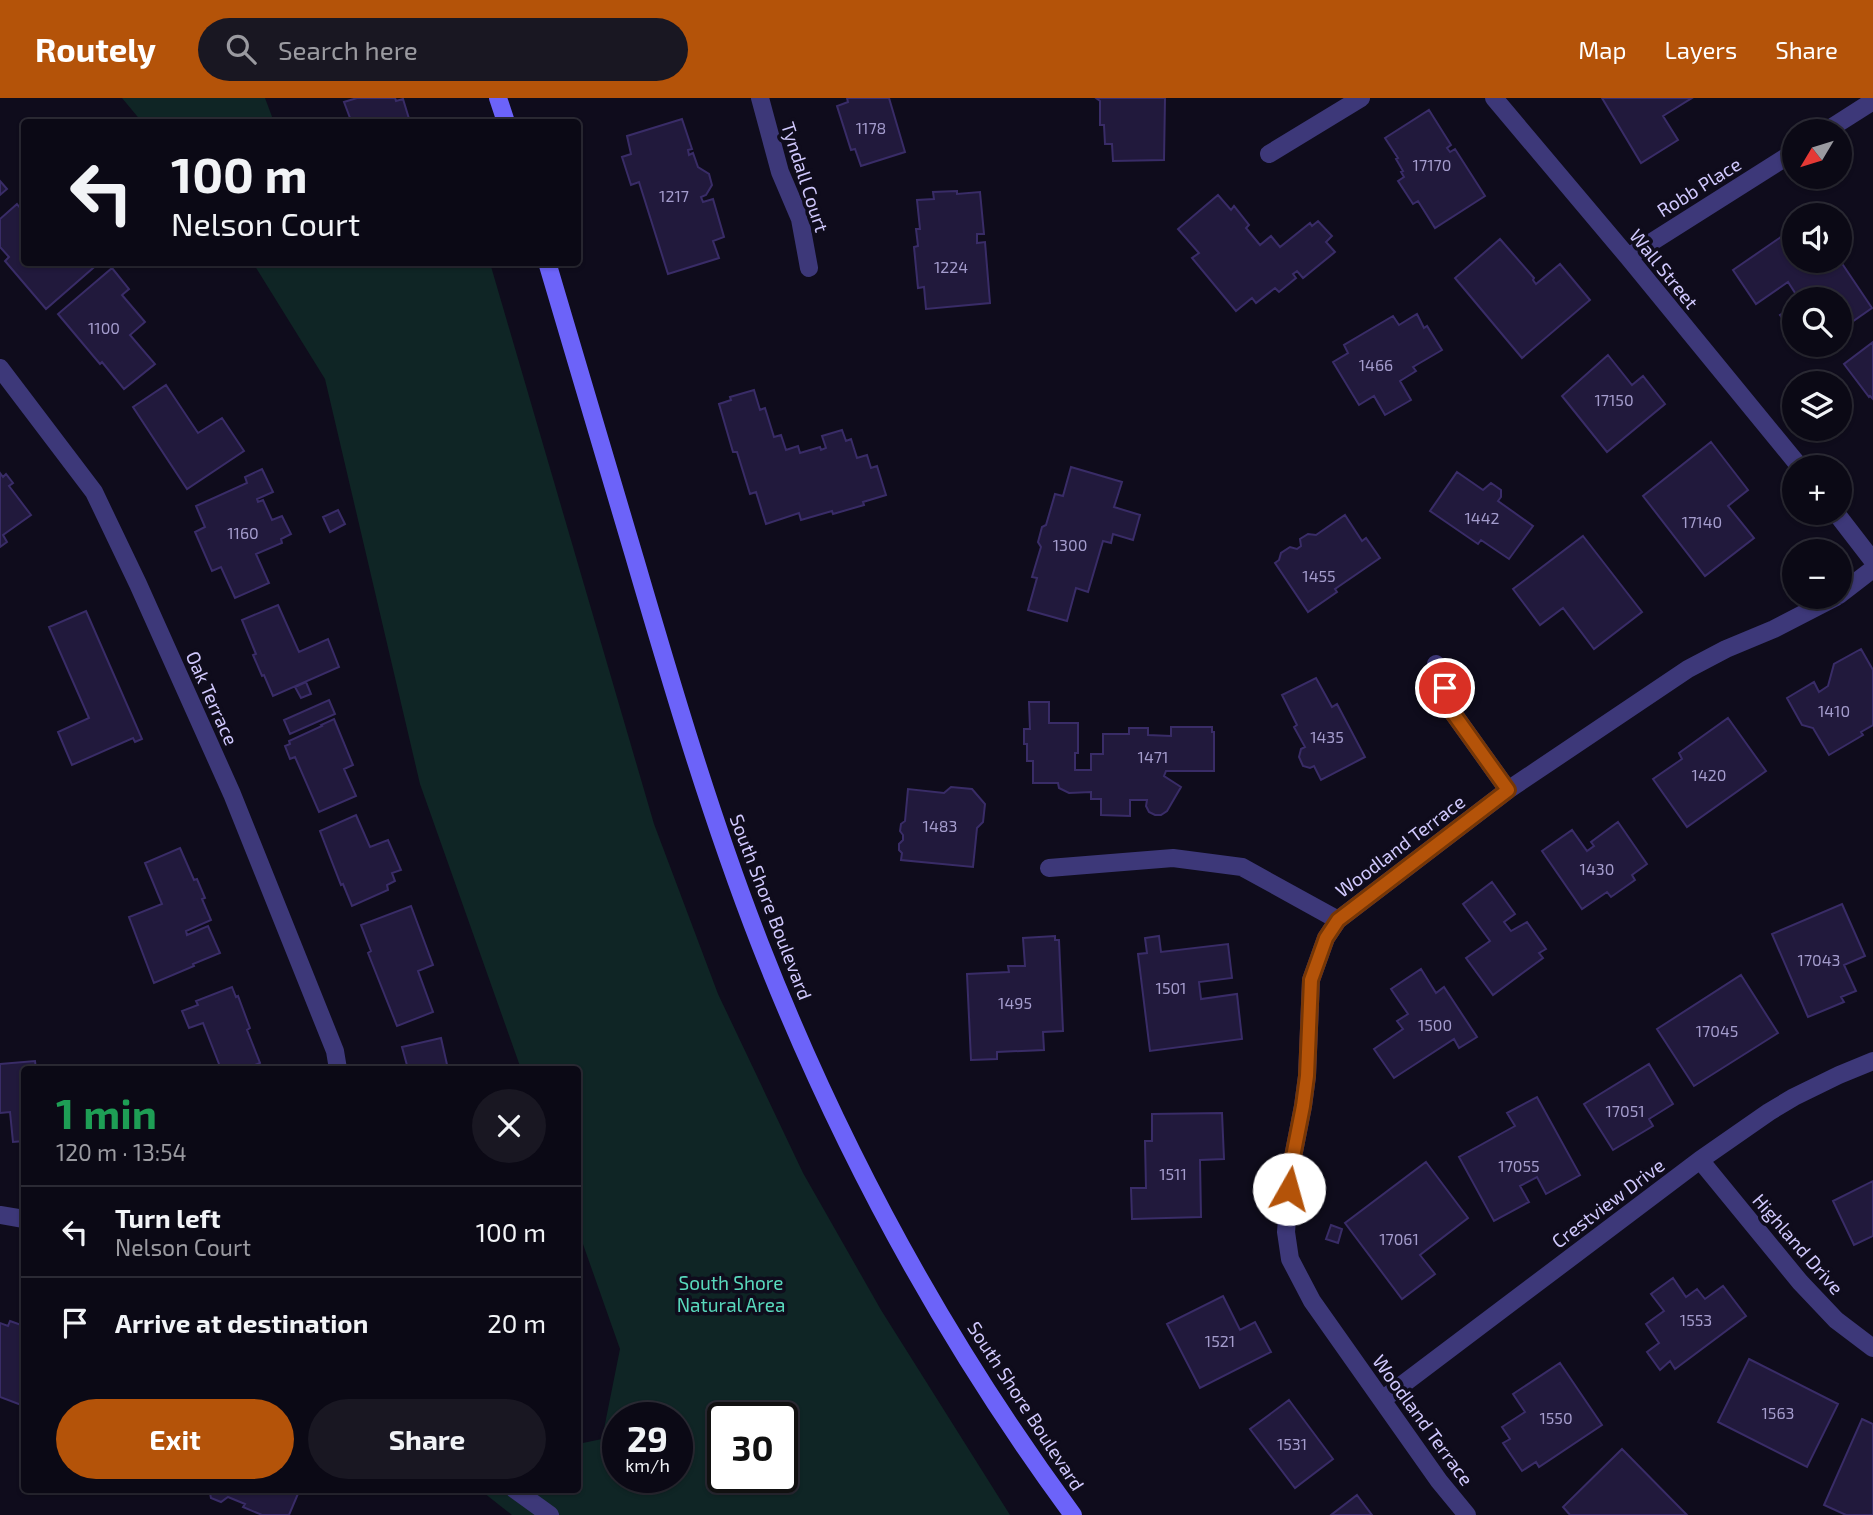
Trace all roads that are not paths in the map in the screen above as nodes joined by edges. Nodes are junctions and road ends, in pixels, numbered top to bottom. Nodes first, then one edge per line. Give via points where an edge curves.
1 (498, 98) edge
2 (761, 98) edge
3 (1361, 98) edge
4 (1494, 98) edge
5 (1873, 101) edge
6 (505, 119) edge
7 (1845, 119) edge
8 (1269, 155) dead end
9 (1782, 160) edge
10 (1628, 257) junction
11 (548, 266) edge
12 (809, 268) dead end
13 (0, 368) edge
14 (1790, 455) edge
15 (1845, 525) edge
16 (1873, 561) edge
17 (1873, 569) edge
18 (1852, 585) edge
19 (1813, 609) edge
20 (1436, 664) dead end
21 (1508, 790) junction
22 (1049, 868) dead end
23 (1338, 920) junction
24 (1873, 1061) edge
25 (338, 1066) edge
26 (1700, 1160) junction
27 (0, 1215) edge
28 (21, 1218) edge
29 (1873, 1348) edge
30 (1382, 1400) junction
31 (520, 1493) edge
32 (550, 1515) edge
33 (1073, 1515) edge
34 (1467, 1515) edge

1 - 6 main road
2 - 12 street, Tyndall Court via 780,172 800,219
3 - 8 street
4 - 10 street, Wall Street
5 - 7 street
9 - 10 street, Robb Place
10 - 14 street, Wall Street
11 - 33 main road, South Shore Boulevard via 706,794 780,994 839,1125 921,1280 1024,1449
13 - 25 street, Oak Terrace via 100,503 232,794
15 - 16 street
17 - 18 street, Woodland Terrace
19 - 21 street, Woodland Terrace via 1688,669
20 - 21 street via 1453,713
21 - 23 street, Woodland Terrace
22 - 23 street via 1173,858 1242,867
23 - 30 street, Woodland Terrace via 1326,938 1311,980 1307,1076 1291,1167 1286,1232 1290,1259 1312,1301
24 - 26 street, Crestview Drive via 1794,1097
26 - 29 street, Highland Drive via 1800,1282 1836,1320
26 - 30 street, Crestview Drive
27 - 28 street
30 - 34 street, Woodland Terrace
31 - 32 street

